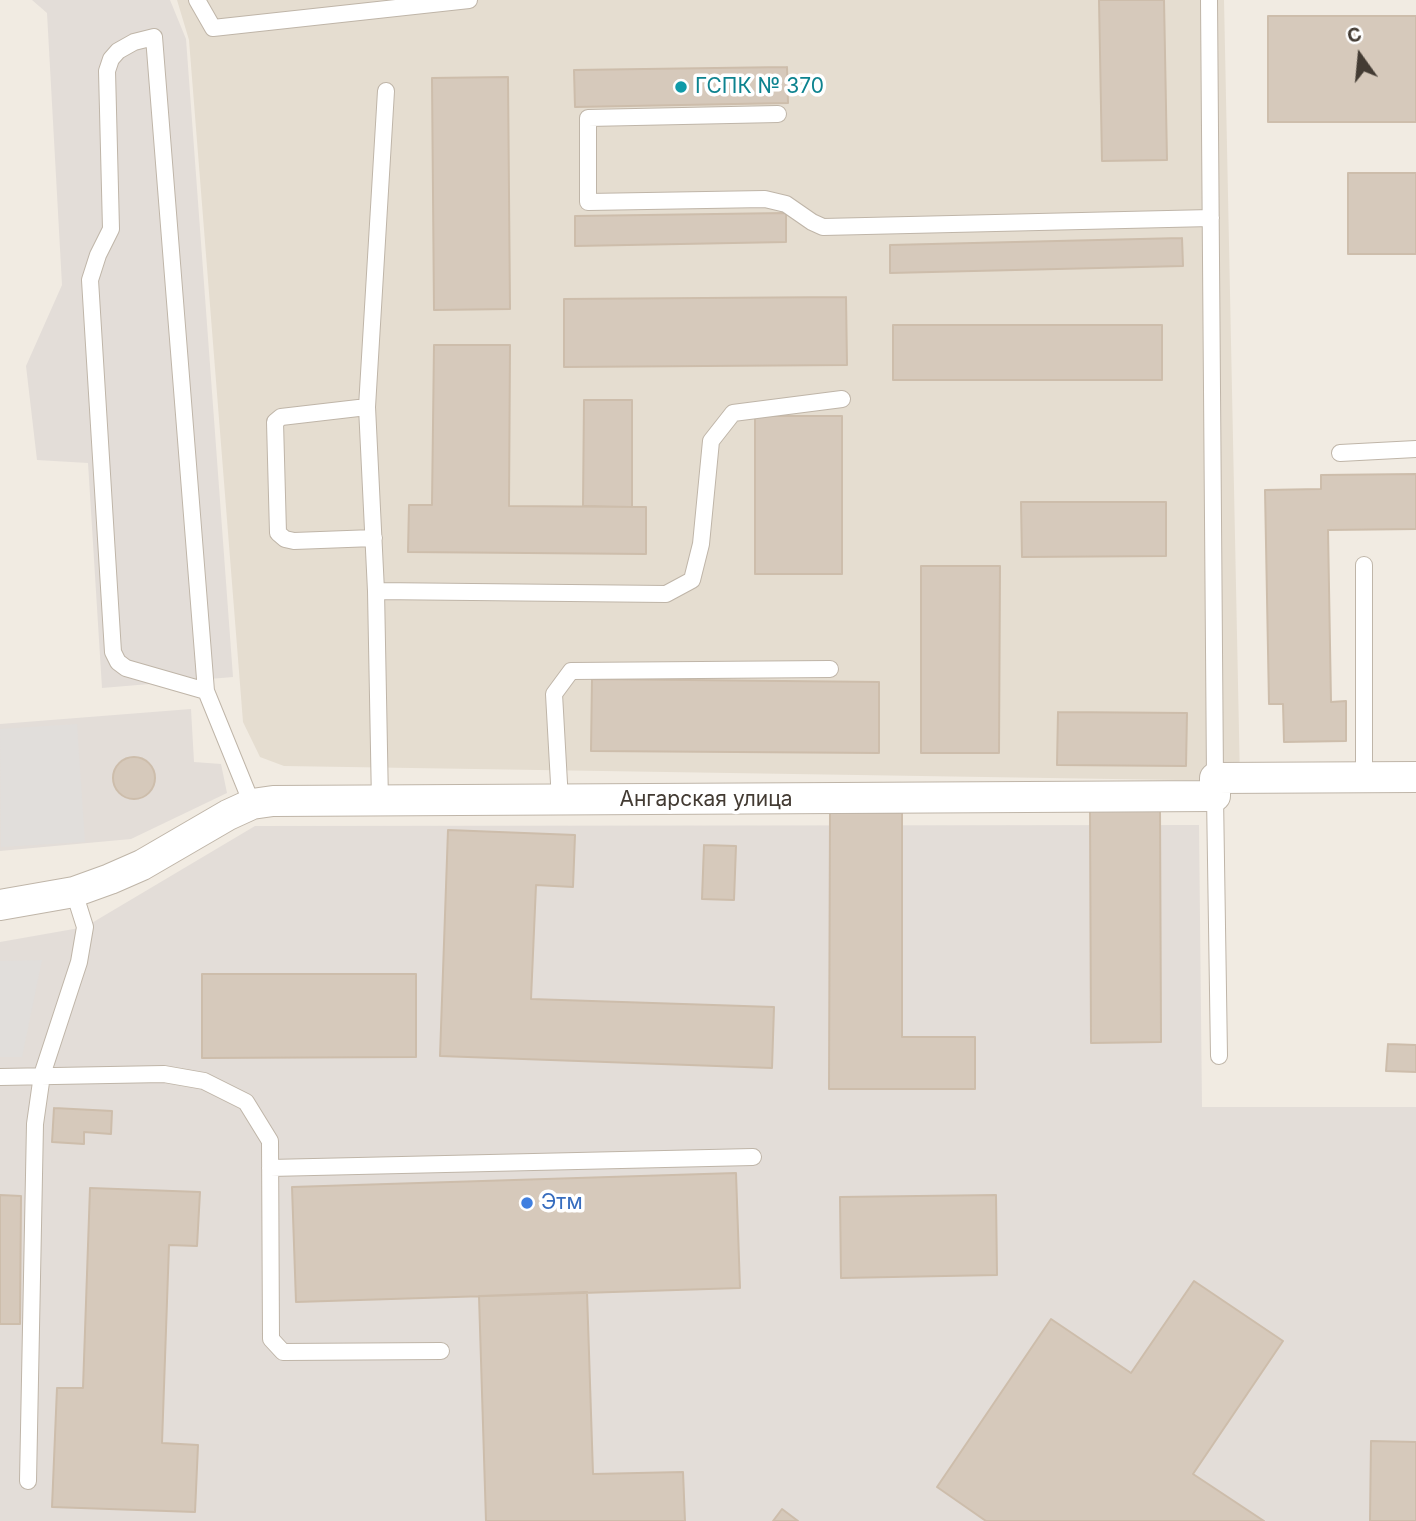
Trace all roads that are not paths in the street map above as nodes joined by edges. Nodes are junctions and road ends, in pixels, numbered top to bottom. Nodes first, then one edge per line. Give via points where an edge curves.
1 (197, 0) edge
2 (469, 0) edge
3 (1209, 0) edge
4 (328, 7) edge
5 (386, 91) dead end
6 (778, 114) dead end
7 (1211, 218) junction
8 (842, 399) dead end
9 (367, 407) junction
10 (1416, 449) edge
11 (1340, 453) dead end
12 (373, 538) junction
13 (1364, 565) dead end
14 (376, 591) junction
15 (830, 669) dead end
16 (206, 691) junction
17 (1364, 777) junction
18 (1416, 777) edge
19 (1215, 787) junction
20 (560, 801) junction
21 (380, 802) junction
22 (253, 804) junction
23 (74, 892) junction
24 (0, 905) edge
25 (1219, 1056) dead end
26 (42, 1075) junction
27 (0, 1077) edge
28 (752, 1157) dead end
29 (270, 1168) junction
30 (441, 1350) dead end
31 (28, 1481) dead end

1 - 4 lane via 213,28
2 - 4 lane
3 - 7 lane
5 - 9 lane
6 - 7 lane via 588,118 588,202 765,199 786,204 823,227
7 - 19 lane
8 - 14 lane via 733,413 711,441 701,544 692,580 666,594
9 - 12 lane
9 - 12 lane via 281,417 275,422 278,533 294,541
10 - 11 lane
12 - 14 lane
13 - 17 lane
14 - 21 lane
15 - 20 lane via 571,671 554,694
16 - 16 lane via 126,668 113,652 90,280 111,229 107,71 118,51 154,37
16 - 22 lane
17 - 18 street, Ангарская улица
17 - 19 street, Ангарская улица
19 - 20 street, Ангарская улица
19 - 25 lane
20 - 21 street, Ангарская улица
21 - 22 street, Ангарская улица
22 - 23 street, Ангарская улица via 142,865
23 - 24 street, Ангарская улица
23 - 26 lane via 85,927 79,962
26 - 27 lane
26 - 29 lane via 164,1074 204,1081 246,1101 270,1141
26 - 31 lane via 35,1124
28 - 29 lane
29 - 30 lane via 271,1339 283,1352

